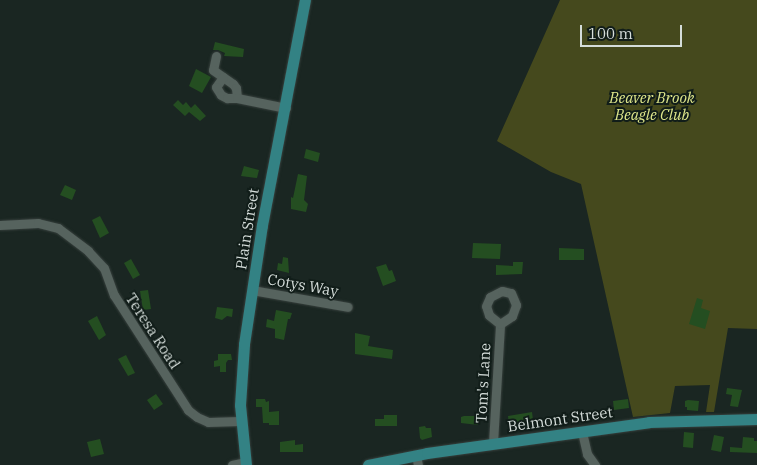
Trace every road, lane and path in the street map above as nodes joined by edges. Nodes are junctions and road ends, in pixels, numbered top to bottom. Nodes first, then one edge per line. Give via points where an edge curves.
1 (305, 0) edge
2 (216, 56) dead end
3 (223, 77) junction
4 (237, 98) junction
5 (286, 108) junction
6 (0, 225) edge
7 (252, 290) junction
8 (348, 307) dead end
9 (500, 324) dead end
10 (757, 419) edge
11 (240, 421) junction
12 (582, 432) junction
13 (493, 443) junction
14 (417, 460) edge
15 (245, 464) edge
16 (232, 465) edge
17 (368, 465) edge
18 (595, 465) edge

1 - 5 main road, Plain Street
2 - 3 street via 213,70
3 - 4 street via 236,88
3 - 4 street via 217,91 227,98
4 - 5 street
5 - 7 main road, Plain Street
6 - 11 street, Teresa Road via 38,223 58,228 99,261 114,295 192,414 208,422
7 - 8 street, Cotys Way
7 - 11 main road, Plain Street via 242,358
9 - 13 street, Tom's Lane
10 - 12 main road, Belmont Street via 662,421
11 - 15 main road, Plain Street
12 - 13 main road, Belmont Street
12 - 18 street via 589,458
13 - 14 main road, Belmont Street
14 - 17 main road, Belmont Street
15 - 16 street

